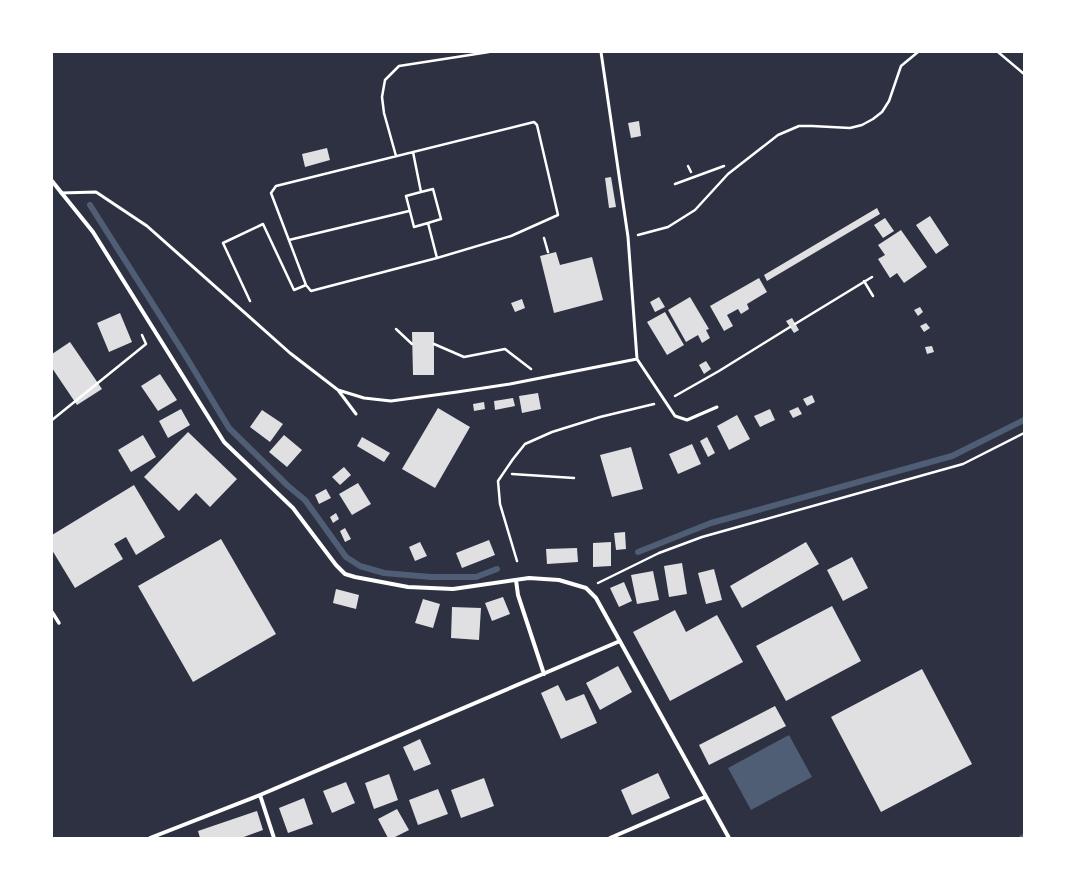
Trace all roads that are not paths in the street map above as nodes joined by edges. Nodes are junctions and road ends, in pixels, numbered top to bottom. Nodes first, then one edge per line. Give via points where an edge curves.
1 (601, 52) edge
2 (52, 181) edge
3 (61, 192) junction
4 (636, 359) junction
5 (338, 390) junction
6 (717, 407) dead end
7 (356, 414) dead end
8 (516, 580) junction
9 (52, 612) edge
10 (59, 623) dead end
11 (620, 641) junction
12 (544, 674) junction
13 (260, 795) junction
14 (705, 797) junction
15 (150, 838) edge
16 (274, 838) edge
17 (610, 838) edge
18 (729, 838) edge

1 - 4 lane via 628,238
2 - 3 street
3 - 5 lane via 96,192 147,226 290,354
3 - 8 street via 93,232 224,442 293,508 345,574 408,587 453,589
4 - 5 lane via 495,387 390,401 364,398
4 - 6 lane via 675,416 687,420
5 - 7 lane
8 - 11 street via 559,580 586,588 596,598
8 - 12 street via 518,595
9 - 10 street
11 - 12 street
11 - 14 street
12 - 13 street
13 - 15 street
13 - 16 street
14 - 17 street
14 - 18 street

